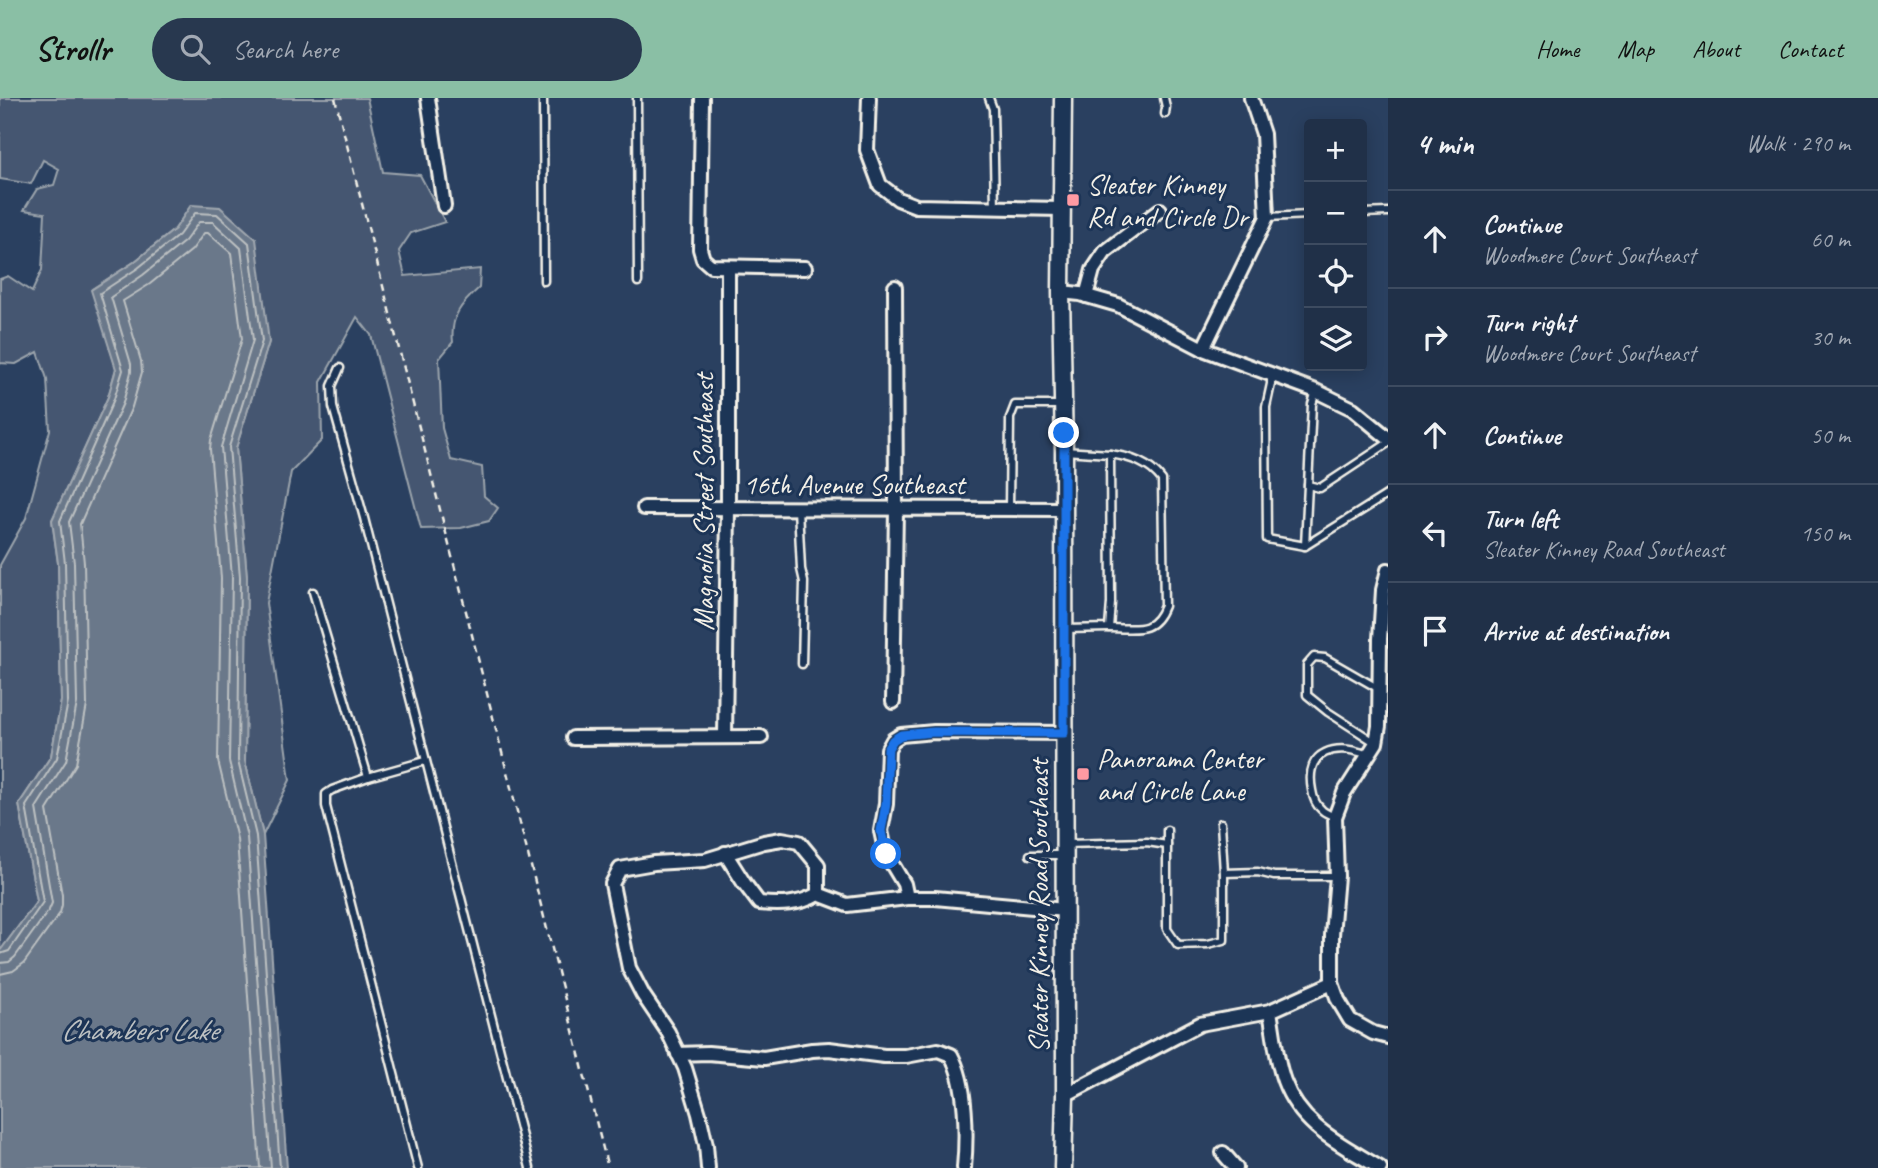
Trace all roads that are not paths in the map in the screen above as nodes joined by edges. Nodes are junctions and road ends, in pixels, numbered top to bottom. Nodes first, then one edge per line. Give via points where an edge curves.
1 (428, 98) edge
2 (543, 98) edge
3 (637, 98) edge
4 (702, 98) edge
5 (869, 98) edge
6 (989, 98) edge
7 (1063, 98) edge
8 (1164, 98) edge
9 (1251, 98) edge
10 (1165, 114) dead end
11 (444, 206) dead end
12 (995, 208) junction
13 (1062, 209) junction
14 (1160, 210) dead end
15 (1388, 212) edge
16 (1367, 213) edge
17 (1304, 215) edge
18 (1267, 217) junction
19 (728, 267) junction
20 (806, 268) dead end
21 (544, 281) dead end
22 (638, 282) dead end
23 (895, 287) dead end
24 (1061, 292) junction
25 (1086, 296) junction
26 (1203, 349) junction
27 (340, 368) dead end
28 (1270, 374) junction
29 (1316, 391) junction
30 (1064, 405) junction
31 (1388, 441) edge
32 (1064, 451) junction
33 (1110, 454) junction
34 (1308, 485) junction
35 (1388, 494) edge
36 (644, 508) dead end
37 (728, 508) junction
38 (798, 508) junction
39 (896, 509) junction
40 (1009, 509) junction
41 (1064, 509) junction
42 (1306, 546) junction
43 (1388, 570) edge
44 (313, 592) dead end
45 (1108, 628) junction
46 (1064, 629) junction
47 (802, 664) dead end
48 (1380, 690) junction
49 (893, 702) dead end
50 (1064, 733) junction
51 (725, 737) junction
52 (761, 737) dead end
53 (573, 738) dead end
54 (1376, 743) junction
55 (1368, 755) junction
56 (425, 761) junction
57 (368, 777) junction
58 (1335, 817) junction
59 (1221, 823) dead end
60 (1167, 830) dead end
61 (1167, 845) junction
62 (1065, 849) junction
63 (726, 853) junction
64 (1030, 855) dead end
65 (1224, 873) junction
66 (1337, 876) junction
67 (818, 894) junction
68 (907, 898) junction
69 (1065, 910) junction
70 (1332, 983) junction
71 (1270, 1011) junction
72 (1388, 1037) edge
73 (678, 1054) junction
74 (1065, 1095) junction
75 (1223, 1153) dead end
76 (418, 1168) edge
77 (530, 1168) edge
78 (708, 1168) edge
79 (964, 1168) edge
80 (1063, 1168) edge
81 (1236, 1168) edge
82 (1380, 1168) edge

1 - 11 street
2 - 21 lane
3 - 22 lane
4 - 19 street via 700,249 711,266
5 - 12 street via 867,150 880,185 916,206
6 - 12 lane
7 - 13 street, Sleater Kinney Road Southeast
8 - 10 lane
9 - 18 street via 1263,134
12 - 13 street
13 - 24 street, Sleater Kinney Road Southeast
14 - 25 street via 1105,252 1093,270
15 - 16 lane
17 - 18 lane
18 - 26 street
19 - 20 street
19 - 37 street, Magnolia Street Southeast
23 - 39 street
24 - 25 street
24 - 30 street, Sleater Kinney Road Southeast
25 - 26 street via 1118,305
26 - 28 street
27 - 56 lane via 332,386 333,407
28 - 29 street
28 - 42 lane via 1267,539
29 - 31 street via 1353,409
29 - 34 lane
30 - 32 street, Sleater Kinney Road Southeast
30 - 40 lane via 1015,405 1010,418
31 - 34 lane via 1320,488
32 - 33 lane
32 - 41 street, Sleater Kinney Road Southeast
33 - 45 lane
33 - 45 lane via 1154,469 1163,480 1164,606 1154,625 1146,629
34 - 42 lane
35 - 42 lane
36 - 37 street, 16th Avenue Southeast
37 - 38 street, 16th Avenue Southeast
37 - 51 street, Magnolia Street Southeast
38 - 39 street, 16th Avenue Southeast
38 - 47 lane via 804,582
39 - 40 street, 16th Avenue Southeast
39 - 49 street
40 - 41 street, 16th Avenue Southeast
41 - 46 street, Sleater Kinney Road Southeast
43 - 48 street via 1383,590
44 - 57 lane
45 - 46 lane
46 - 50 street, Sleater Kinney Road Southeast
48 - 54 street
48 - 54 lane via 1325,658 1314,656 1307,665 1307,695
50 - 62 street, Sleater Kinney Road Southeast
50 - 68 street via 923,733 893,740 888,748 881,831 886,854
51 - 52 street
51 - 53 street
54 - 55 street
55 - 58 street
55 - 58 lane via 1341,749 1317,756 1311,766 1314,800
56 - 57 lane
56 - 77 lane
57 - 76 lane via 326,794 326,806
58 - 66 street
59 - 65 lane
60 - 61 lane
61 - 62 lane via 1147,842
61 - 65 lane via 1167,929 1178,945 1224,940
62 - 64 lane
62 - 69 street, Sleater Kinney Road Southeast
63 - 67 street via 759,903 807,901
63 - 67 street via 782,839 799,842 818,865
63 - 73 street via 705,860 620,869 612,884 629,968
65 - 66 lane
66 - 70 street
67 - 68 street via 847,905
68 - 69 street
69 - 74 street, Sleater Kinney Road Southeast
70 - 71 street
70 - 72 street via 1350,1020
71 - 74 street via 1200,1024
71 - 82 street via 1284,1080 1295,1104 1311,1124
73 - 78 street via 699,1114
73 - 79 street via 764,1058 829,1049 884,1056 938,1050 951,1055 963,1103
74 - 80 street, Sleater Kinney Road Southeast
75 - 81 street

